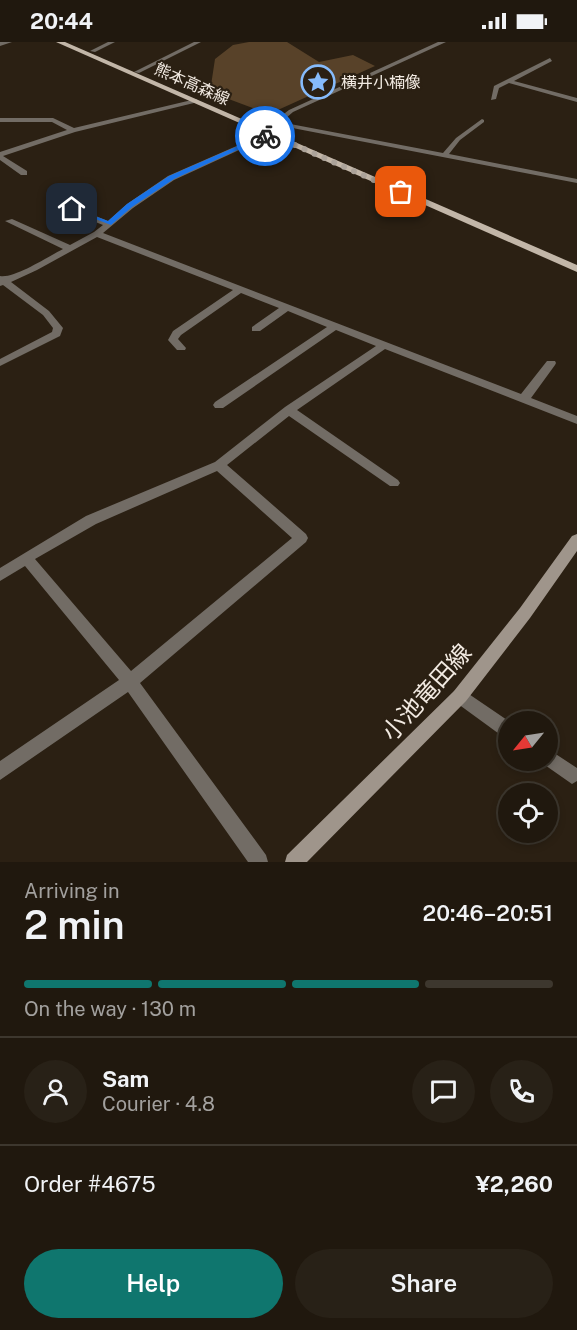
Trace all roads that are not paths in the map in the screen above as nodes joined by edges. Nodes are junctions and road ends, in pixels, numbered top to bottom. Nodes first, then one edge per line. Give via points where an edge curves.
1 (9, 42) edge
2 (59, 42) edge
3 (112, 42) edge
4 (198, 42) edge
5 (443, 42) edge
6 (0, 44) edge
7 (93, 51) dead end
8 (550, 60) dead end
9 (137, 72) dead end
10 (508, 81) junction
11 (493, 99) dead end
12 (577, 100) edge
13 (196, 101) junction
14 (0, 120) edge
15 (482, 121) dead end
16 (281, 124) junction
17 (73, 130) junction
18 (267, 133) junction
19 (0, 155) edge
20 (445, 155) junction
21 (24, 172) dead end
22 (577, 181) edge
23 (53, 202) dead end
24 (9, 221) dead end
25 (109, 224) junction
26 (97, 234) junction
27 (71, 249) junction
28 (577, 269) edge
29 (2, 281) edge
30 (240, 290) junction
31 (286, 308) junction
32 (334, 327) junction
33 (256, 329) dead end
34 (383, 346) junction
35 (181, 348) dead end
36 (0, 363) edge
37 (551, 363) dead end
38 (524, 400) junction
39 (219, 405) dead end
40 (289, 410) junction
41 (577, 420) edge
42 (219, 465) junction
43 (394, 483) dead end
44 (577, 540) edge
45 (26, 558) junction
46 (0, 575) edge
47 (130, 682) junction
48 (460, 696) junction
49 (498, 723) edge
50 (558, 765) edge
51 (0, 771) edge
52 (572, 775) dead end
53 (260, 862) edge
54 (294, 862) edge

1 - 6 street
2 - 13 main road, 熊本高森線
3 - 7 street
4 - 9 street
5 - 16 street via 291,111
8 - 10 street
10 - 11 street via 496,87
10 - 12 street
13 - 17 street
13 - 18 main road, 熊本高森線
14 - 17 street via 56,120
15 - 20 street
16 - 18 street
16 - 20 street
17 - 19 street
18 - 25 street via 171,177
18 - 28 main road, 熊本高森線
19 - 21 street
20 - 22 street
23 - 25 street
24 - 27 street
25 - 26 street
26 - 27 street
26 - 30 street
27 - 29 street
29 - 36 street via 46,313 58,328 56,334
30 - 31 street
30 - 35 street via 177,333 173,340
31 - 32 street
31 - 33 street
32 - 34 street
32 - 39 street
34 - 38 street
34 - 40 street
37 - 38 street
38 - 41 street
40 - 42 street
40 - 43 street
42 - 45 street via 91,520
42 - 47 street via 301,538
44 - 48 main road, 小池竜田線
45 - 46 street
45 - 47 street
47 - 51 street
47 - 53 street
48 - 49 street
48 - 54 main road, 小池竜田線
50 - 52 street

